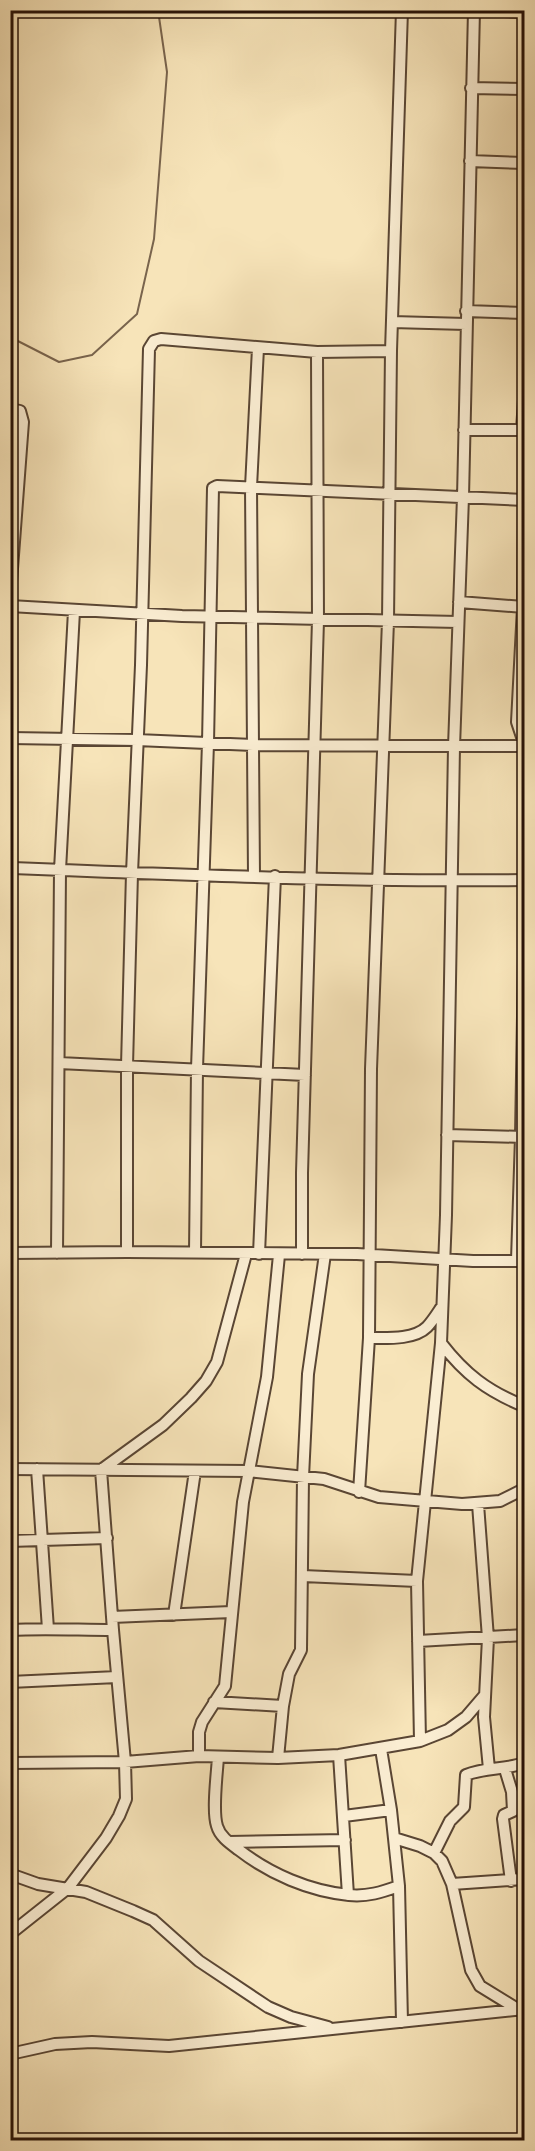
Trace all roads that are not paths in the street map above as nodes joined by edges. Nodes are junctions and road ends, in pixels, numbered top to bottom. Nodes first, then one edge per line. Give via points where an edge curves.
1 (402, 10) edge
2 (474, 10) edge
3 (481, 10) edge
4 (525, 12) edge
5 (471, 88) junction
6 (525, 89) edge
7 (470, 161) junction
8 (525, 163) edge
9 (466, 311) junction
10 (525, 313) edge
11 (392, 322) junction
12 (466, 324) junction
13 (258, 348) junction
14 (391, 351) junction
15 (317, 352) junction
16 (525, 400) edge
17 (10, 409) edge
18 (464, 430) junction
19 (524, 430) edge
20 (251, 488) junction
21 (318, 490) junction
22 (391, 494) junction
23 (463, 497) junction
24 (524, 500) edge
25 (10, 595) edge
26 (459, 602) junction
27 (10, 606) edge
28 (524, 607) edge
29 (74, 610) junction
30 (142, 614) junction
31 (211, 617) junction
32 (251, 618) junction
33 (318, 620) junction
34 (388, 621) junction
35 (458, 622) junction
36 (10, 738) edge
37 (68, 738) junction
38 (136, 740) junction
39 (208, 743) junction
40 (525, 745) edge
41 (253, 746) junction
42 (314, 746) junction
43 (382, 746) junction
44 (454, 747) junction
45 (10, 868) edge
46 (60, 870) junction
47 (132, 873) junction
48 (203, 874) junction
49 (254, 876) junction
50 (275, 876) junction
51 (310, 878) junction
52 (379, 879) junction
53 (453, 880) junction
54 (525, 880) edge
55 (525, 956) edge
56 (59, 1063) junction
57 (128, 1066) junction
58 (197, 1069) junction
59 (266, 1073) junction
60 (305, 1075) junction
61 (447, 1135) junction
62 (523, 1137) edge
63 (127, 1252) junction
64 (195, 1252) junction
65 (10, 1253) edge
66 (57, 1253) junction
67 (246, 1254) junction
68 (259, 1254) junction
69 (302, 1254) junction
70 (325, 1254) junction
71 (279, 1255) junction
72 (369, 1255) junction
73 (443, 1259) junction
74 (520, 1261) edge
75 (442, 1307) junction
76 (369, 1338) junction
77 (441, 1343) junction
78 (525, 1406) edge
79 (10, 1469) edge
80 (37, 1469) junction
81 (101, 1470) junction
82 (195, 1471) junction
83 (248, 1471) junction
84 (303, 1477) junction
85 (525, 1489) edge
86 (359, 1492) junction
87 (424, 1501) junction
88 (478, 1504) junction
89 (107, 1538) junction
90 (42, 1539) junction
91 (10, 1541) edge
92 (303, 1576) junction
93 (417, 1581) junction
94 (231, 1612) junction
95 (174, 1615) junction
96 (112, 1617) junction
97 (48, 1629) junction
98 (10, 1630) edge
99 (113, 1630) junction
100 (525, 1635) edge
101 (488, 1638) junction
102 (418, 1641) junction
103 (117, 1677) junction
104 (10, 1682) edge
105 (484, 1696) junction
106 (214, 1702) junction
107 (283, 1706) junction
108 (420, 1741) junction
109 (381, 1749) junction
110 (339, 1755) junction
111 (199, 1756) junction
112 (218, 1757) junction
113 (278, 1758) junction
114 (125, 1761) junction
115 (10, 1763) edge
116 (525, 1763) edge
117 (489, 1769) junction
118 (505, 1769) junction
119 (391, 1810) junction
120 (344, 1816) junction
121 (394, 1838) junction
122 (345, 1840) junction
123 (229, 1842) junction
124 (434, 1853) junction
125 (10, 1874) edge
126 (525, 1879) edge
127 (511, 1881) junction
128 (452, 1884) junction
129 (399, 1886) junction
130 (68, 1888) junction
131 (348, 1895) junction
132 (10, 1934) edge
133 (522, 2010) edge
134 (402, 2022) junction
135 (334, 2029) junction
136 (10, 2054) edge

1 - 11 street
2 - 5 street
3 - 4 street
5 - 6 street
5 - 7 street
7 - 8 street
7 - 9 street
9 - 10 street
9 - 12 street
11 - 12 street
11 - 14 street
12 - 18 street
13 - 15 street
13 - 20 street
13 - 30 street via 161,339 149,349
14 - 15 street
14 - 22 street
15 - 21 street
16 - 19 street
17 - 25 street via 20,411 23,422
18 - 19 street
18 - 23 street
20 - 21 street
20 - 31 street via 213,488
20 - 32 street
21 - 22 street
21 - 33 street
22 - 23 street
22 - 34 street
23 - 24 street
23 - 26 street
24 - 28 street
26 - 28 street
26 - 35 street
27 - 29 street
28 - 40 street via 517,722
29 - 30 street
29 - 37 street
30 - 31 street
30 - 38 street
31 - 32 street
31 - 39 street
32 - 33 street
32 - 41 street
33 - 34 street
33 - 42 street
34 - 35 street
34 - 43 street
35 - 44 street
36 - 37 street
37 - 38 street
37 - 46 street
38 - 39 street
38 - 47 street
39 - 41 street
39 - 48 street
40 - 44 street
41 - 42 street
41 - 49 street
42 - 43 street
42 - 51 street
43 - 44 street
43 - 52 street
44 - 53 street
45 - 46 street
46 - 47 street
46 - 56 street
47 - 48 street
47 - 57 street
48 - 49 street
48 - 58 street
49 - 50 street
50 - 51 street
50 - 59 street
51 - 52 street
51 - 60 street
52 - 53 street
52 - 72 street
53 - 54 street
53 - 61 street
55 - 62 street
56 - 57 street
56 - 66 street
57 - 58 street
57 - 63 street
58 - 59 street
58 - 64 street
59 - 60 street
59 - 68 street
60 - 69 street
61 - 62 street
61 - 73 street
62 - 74 street
63 - 64 street
63 - 66 street
64 - 67 street
65 - 66 street
67 - 68 street
67 - 81 street via 217,1362 206,1381 163,1425
68 - 71 street
69 - 70 street
69 - 71 street
70 - 72 street
70 - 84 street via 308,1374
71 - 83 street via 267,1377
72 - 73 street
72 - 76 street
73 - 74 street
73 - 75 street
75 - 76 street via 417,1333
75 - 77 street
76 - 86 street
77 - 78 street via 456,1363 488,1389
77 - 87 street
79 - 80 street
80 - 81 street
80 - 90 street
81 - 82 street
81 - 89 street
82 - 83 street
82 - 95 street
83 - 84 street
83 - 94 street
84 - 86 street via 324,1479
84 - 92 street
85 - 88 street via 500,1501
86 - 87 street
87 - 88 street
87 - 93 street
88 - 101 street
89 - 90 street
89 - 96 street
90 - 91 street
90 - 97 street
92 - 93 street
92 - 107 street via 301,1650 289,1674
93 - 102 street
94 - 95 street
94 - 106 street via 225,1686
95 - 96 street
96 - 99 street
97 - 98 street
97 - 99 street
99 - 103 street
100 - 101 street
101 - 102 street
101 - 105 street
102 - 108 street
103 - 104 street
103 - 114 street
105 - 108 street via 448,1730
105 - 117 street
106 - 107 street
106 - 111 street via 199,1732
107 - 113 street
108 - 109 street
109 - 110 street
109 - 119 street
110 - 113 street
110 - 120 street
111 - 112 street
111 - 114 street
112 - 113 street
112 - 123 street via 216,1818 220,1834
114 - 115 street
114 - 130 street via 123,1807 106,1838
116 - 118 street
117 - 118 street
117 - 124 street via 465,1775 464,1807 450,1821
118 - 127 street via 513,1798 513,1810 503,1819
119 - 120 street
119 - 121 street
120 - 122 street
121 - 124 street
121 - 129 street
122 - 123 street
122 - 131 street
123 - 131 street via 279,1876
124 - 128 street
125 - 130 street via 38,1884
126 - 127 street
127 - 128 street
128 - 133 street via 471,1970 480,1986
129 - 131 street via 376,1894
129 - 134 street
130 - 132 street
130 - 135 street via 110,1900 153,1920 199,1961 268,2007
133 - 134 street
134 - 135 street
135 - 136 street via 169,2046 55,2044

